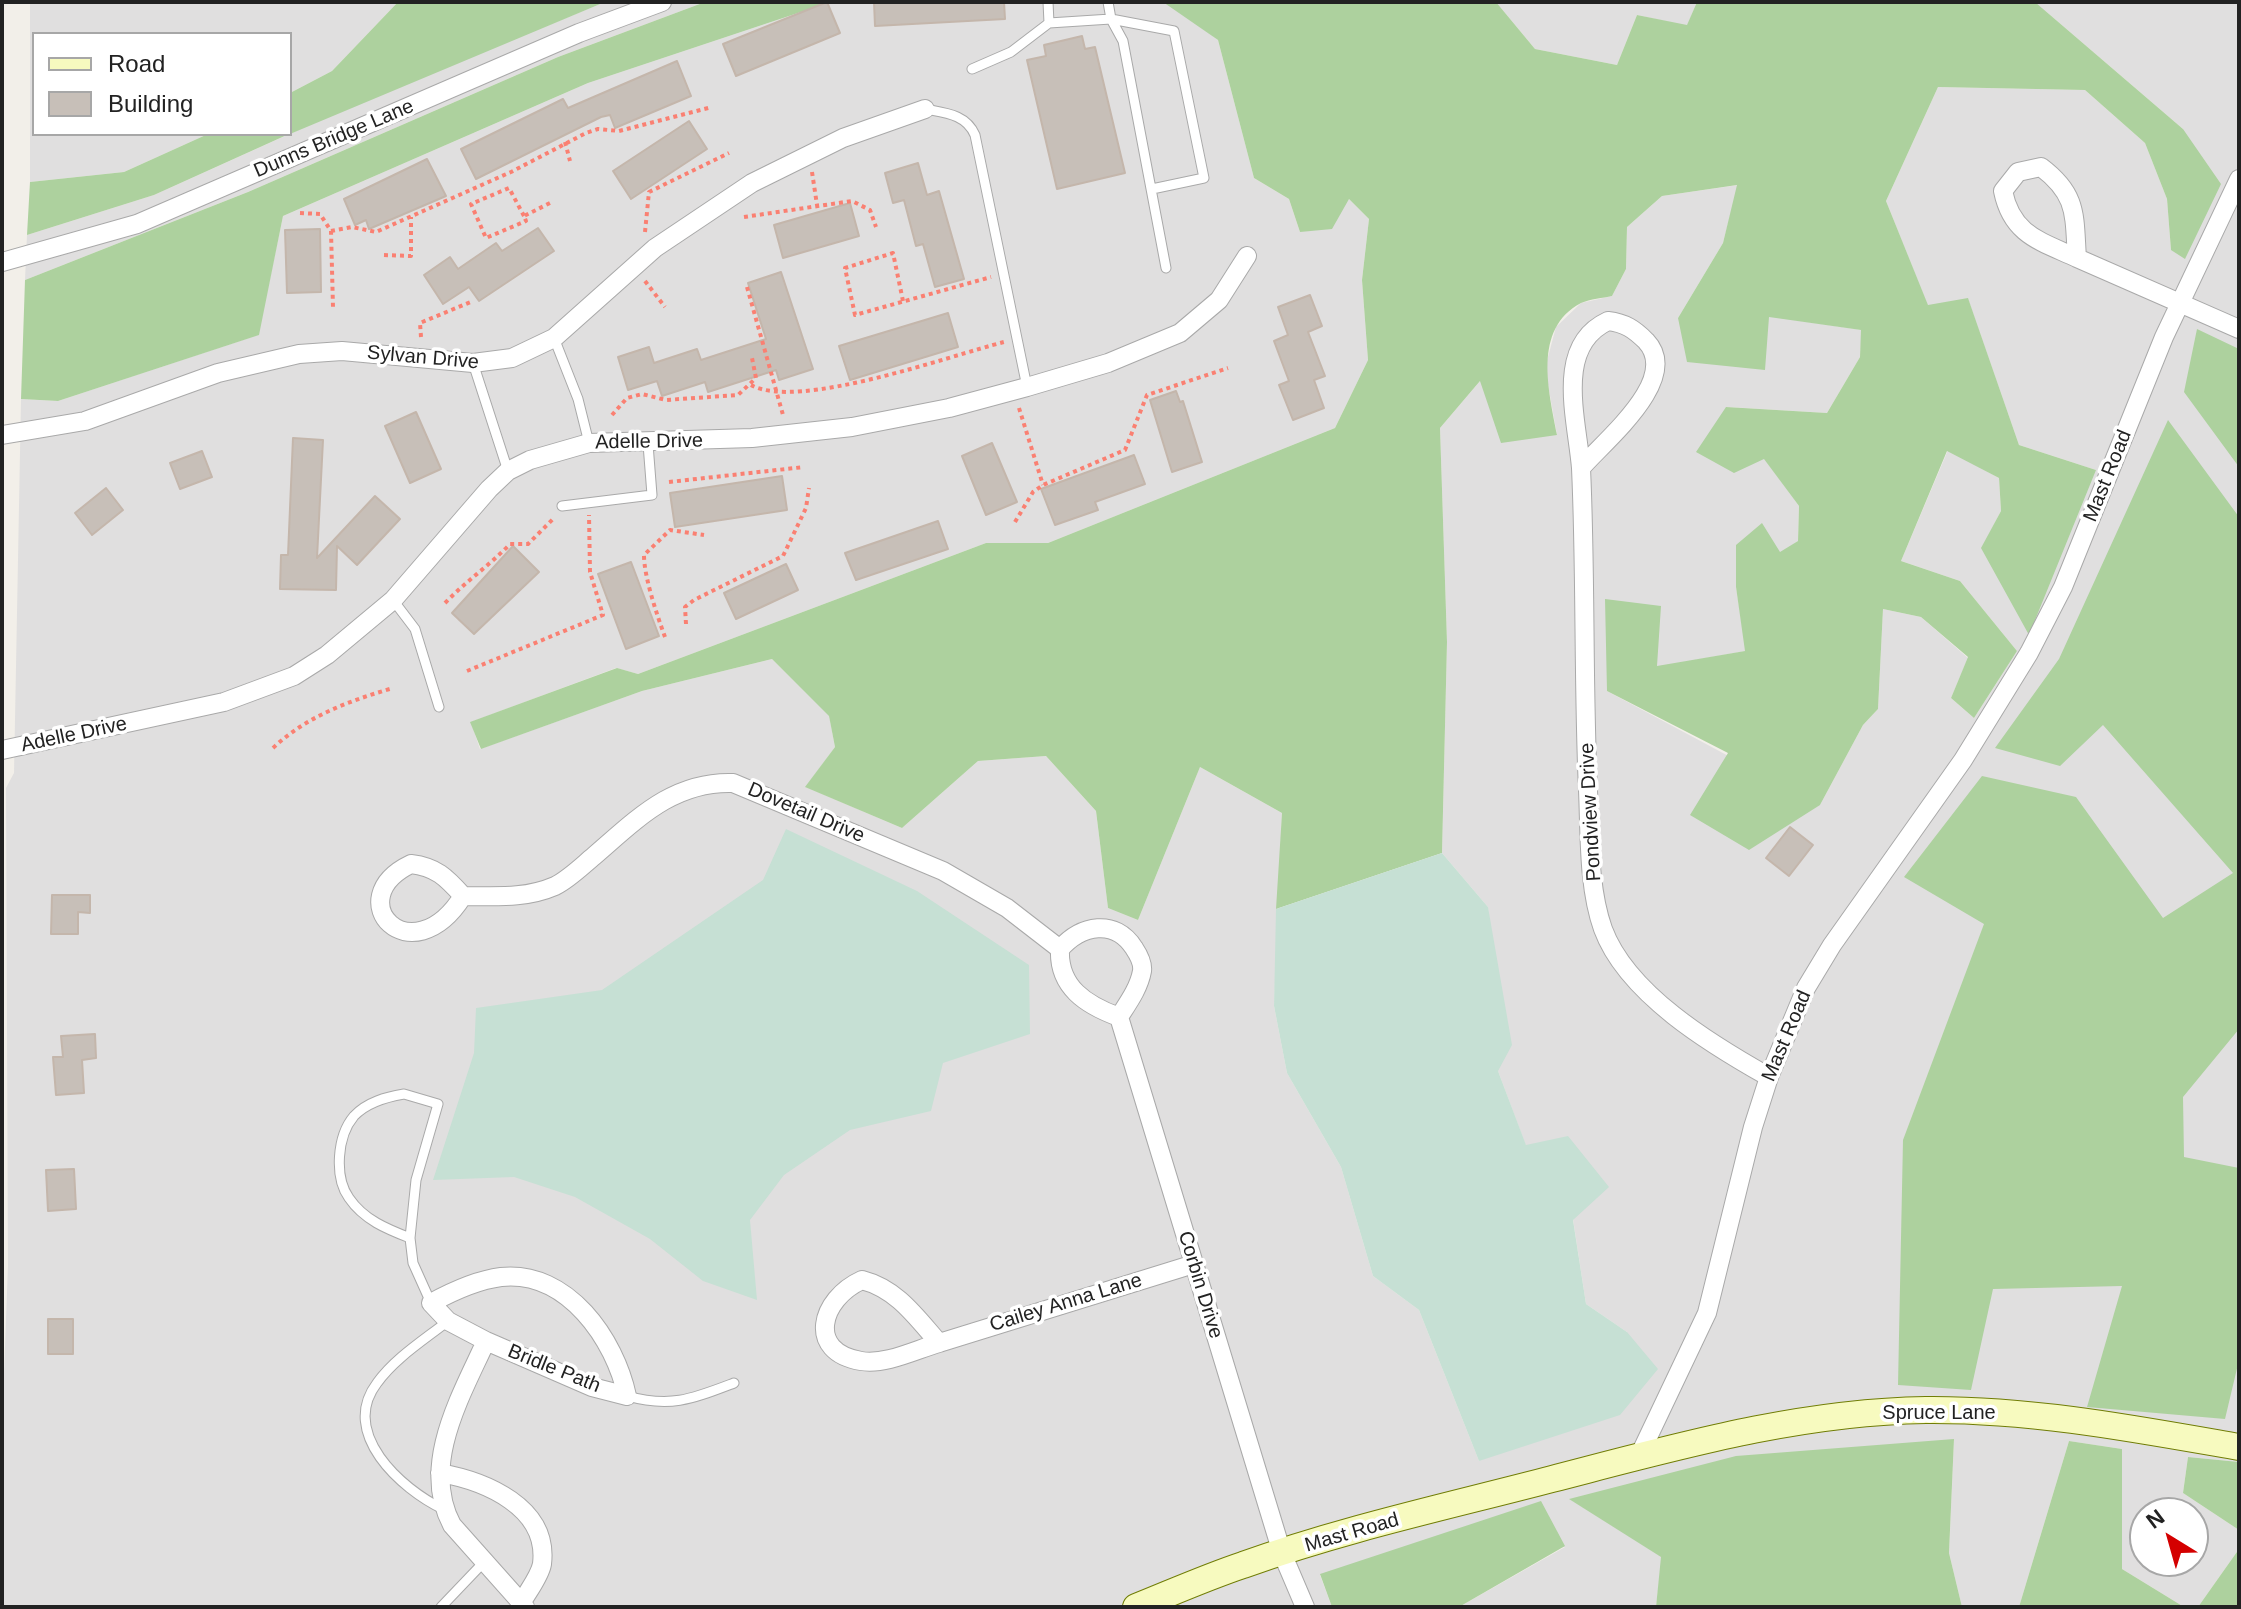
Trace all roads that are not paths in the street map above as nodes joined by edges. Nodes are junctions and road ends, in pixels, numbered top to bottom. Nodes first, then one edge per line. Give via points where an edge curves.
1 (662, 2) edge
2 (1048, 2) edge
3 (1108, 2) edge
4 (1111, 19) junction
5 (1049, 23) junction
6 (972, 69) dead end
7 (925, 109) joint
8 (2239, 179) edge
9 (1152, 189) junction
10 (1247, 256) dead end
11 (2077, 258) junction
12 (2, 262) edge
13 (1166, 268) dead end
14 (2179, 304) junction
15 (2239, 329) edge
16 (554, 338) junction
17 (473, 363) junction
18 (1027, 387) junction
19 (2, 435) edge
20 (589, 443) junction
21 (648, 444) junction
22 (1581, 468) junction
23 (508, 471) junction
24 (562, 506) road end
25 (393, 600) junction
26 (439, 707) dead end
27 (2, 750) edge
28 (463, 896) junction
29 (1060, 949) junction
30 (1119, 1017) junction
31 (1769, 1077) junction
32 (410, 1238) junction
33 (1194, 1264) junction
34 (431, 1303) junction
35 (448, 1321) junction
36 (486, 1341) junction
37 (939, 1343) junction
38 (734, 1383) dead end
39 (627, 1396) junction
40 (2239, 1447) edge
41 (1640, 1454) junction
42 (440, 1473) junction
43 (443, 1509) junction
44 (1282, 1553) junction
45 (484, 1562) junction
46 (523, 1605) edge
47 (441, 1607) edge
48 (1136, 1607) edge
49 (1305, 1607) edge

1 - 12 street, Dunns Bridge Lane via 137,224
2 - 5 lane
3 - 4 lane
4 - 5 lane
4 - 9 lane via 1123,41
4 - 9 lane via 1174,31 1204,178
5 - 6 lane via 1011,52
7 - 16 street, Sylvan Drive via 806,155 700,215 646,255
7 - 18 lane via 970,123
8 - 14 street, Mast Road
9 - 13 lane
10 - 18 street, Adelle Drive via 1219,300 1180,333 1108,363
11 - 11 street via 2028,235 2008,214 2003,191 2018,172 2041,167 2062,183 2073,212
11 - 14 street
14 - 15 street
14 - 31 street, Mast Road via 2063,587 2029,653 1963,760 1832,945 1806,988
16 - 17 street, Sylvan Drive via 512,358
16 - 20 lane
17 - 19 street, Sylvan Drive via 355,352 299,354 218,373 85,421
17 - 23 lane
18 - 21 street, Adelle Drive via 852,427
20 - 21 street, Adelle Drive
20 - 23 street, Adelle Drive via 556,450
21 - 24 lane via 652,495
22 - 22 street, Pondview Drive via 1574,361 1592,328 1608,321 1624,323 1650,345 1656,378
22 - 31 street, Pondview Drive via 1590,839 1603,930 1619,958 1660,1003
23 - 25 street, Adelle Drive
25 - 26 lane via 415,629
25 - 27 street, Adelle Drive via 327,655 258,691 198,709
28 - 28 street via 430,866 411,864 393,873 382,888 379,905 386,920 414,933 446,920
28 - 29 street, Dovetail Drive via 517,897 558,884 657,802 707,782 733,783 943,871 1007,908
29 - 30 street via 1059,965 1074,992 1093,1008
29 - 30 street via 1072,935 1091,928 1126,936 1142,968
30 - 33 street, Corbin Drive
31 - 41 street, Mast Road via 1717,1285 1693,1349
32 - 32 lane via 416,1180 438,1104 404,1094 368,1105 354,1117 344,1134 339,1162 347,1196 360,1211
32 - 34 lane via 413,1263
33 - 37 street, Cailey Anna Lane
33 - 44 street, Corbin Drive
34 - 35 street, Bridle Path
34 - 39 street, Bridle Path via 504,1277 552,1289 593,1321 621,1369
35 - 36 street, Bridle Path
35 - 43 lane via 377,1382 365,1414 376,1450 396,1478 416,1496
36 - 39 street, Bridle Path via 592,1387
36 - 42 street, Bridle Path via 448,1431
37 - 37 street, Cailey Anna Lane via 902,1300 862,1280 833,1300 825,1315 825,1332 847,1358 885,1360
38 - 39 lane via 664,1404
40 - 41 street, Spruce Lane via 2009,1413 1925,1410 1762,1427
41 - 44 street, Mast Road
42 - 43 street, Bridle Path
42 - 46 street via 494,1487 517,1505 535,1530 542,1567
43 - 45 street, Bridle Path
44 - 48 street, Mast Road
44 - 49 street, Corbin Drive
45 - 46 street, Bridle Path
45 - 47 lane

